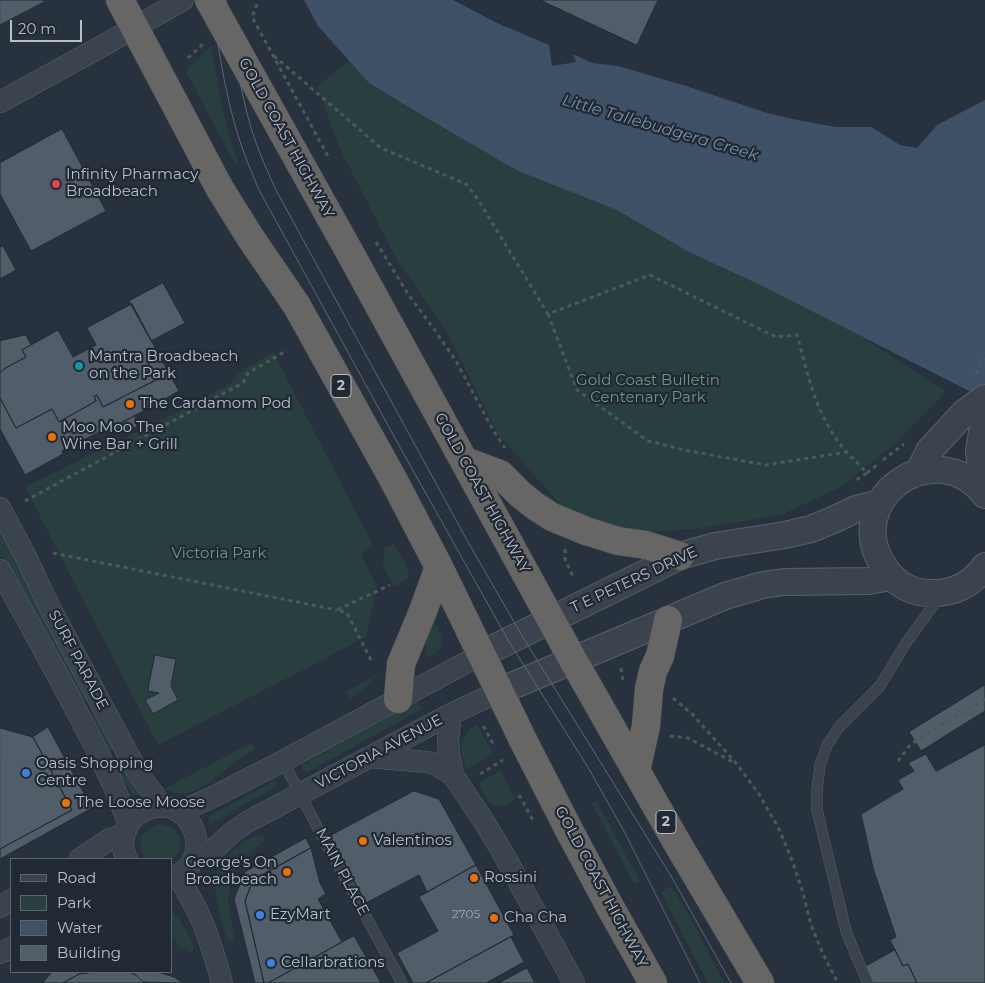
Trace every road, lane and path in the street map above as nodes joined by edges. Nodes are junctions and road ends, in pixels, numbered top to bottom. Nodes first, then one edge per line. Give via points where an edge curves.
1 (120, 0) edge
2 (183, 0) edge
3 (209, 0) edge
4 (256, 4) dead end
5 (135, 28) junction
6 (204, 43) dead end
7 (274, 56) junction
8 (188, 58) dead end
9 (0, 102) edge
10 (333, 165) dead end
11 (373, 236) dead end
12 (548, 314) junction
13 (284, 352) dead end
14 (985, 398) edge
15 (985, 413) edge
16 (905, 442) dead end
17 (847, 452) junction
18 (510, 454) dead end
19 (464, 461) junction
20 (919, 472) junction
21 (867, 473) junction
22 (847, 487) dead end
23 (982, 492) edge
24 (25, 501) dead end
25 (879, 503) junction
26 (0, 508) edge
27 (565, 544) dead end
28 (53, 553) dead end
29 (680, 556) junction
30 (985, 566) edge
31 (439, 567) junction
32 (0, 570) edge
33 (573, 577) dead end
34 (891, 577) junction
35 (390, 585) dead end
36 (942, 594) junction
37 (337, 610) junction
38 (550, 619) junction
39 (668, 620) junction
40 (482, 654) junction
41 (371, 660) dead end
42 (573, 660) junction
43 (500, 691) junction
44 (669, 694) dead end
45 (398, 699) junction
46 (985, 699) edge
47 (450, 714) junction
48 (666, 735) dead end
49 (369, 757) junction
50 (503, 760) dead end
51 (283, 761) junction
52 (898, 762) dead end
53 (736, 763) junction
54 (636, 771) junction
55 (453, 775) junction
56 (477, 775) dead end
57 (300, 794) junction
58 (171, 809) junction
59 (126, 829) junction
60 (82, 858) edge
61 (126, 858) edge
62 (194, 859) junction
63 (175, 877) edge
64 (222, 983) edge
65 (402, 983) edge
66 (574, 983) edge
67 (653, 983) edge
68 (760, 983) edge
69 (838, 983) edge
70 (868, 983) edge

1 - 5 highway, GOLD COAST HIGHWAY / 2
2 - 5 street
3 - 19 highway, GOLD COAST HIGHWAY / 2
4 - 7 path via 252,17
5 - 9 street
5 - 31 highway, GOLD COAST HIGHWAY / 2 via 220,189 297,306
6 - 8 path
7 - 10 path
7 - 12 path via 381,148 466,184
11 - 18 path via 408,294 456,361 493,430
12 - 17 path via 577,390 648,441 766,465
12 - 17 path via 650,275 776,337 796,335 816,401 830,430
13 - 24 path via 248,373 243,383
14 - 20 street via 964,414 929,451
15 - 23 street via 979,452
16 - 21 path
17 - 21 path
19 - 29 highway via 500,474 520,494 552,517 618,542
19 - 38 highway, GOLD COAST HIGHWAY / 2
20 - 23 street via 951,472 967,478
20 - 25 street via 902,478
21 - 22 path
25 - 29 street, T E PETERS DRIVE via 856,509 811,529 715,546
25 - 34 street via 873,522 873,542 879,561
26 - 58 street, SURF PARADE via 138,773
27 - 33 path via 565,558
28 - 37 path
29 - 38 street, T E PETERS DRIVE
30 - 36 street via 979,575 962,587
31 - 40 highway, GOLD COAST HIGHWAY / 2
31 - 45 highway via 401,664
32 - 59 street, SURF PARADE via 96,749 113,785
34 - 36 street via 906,588
34 - 39 street via 868,581 763,585 725,596
35 - 37 path
36 - 70 lane via 880,686 840,726 827,745 820,765 818,810 846,931
37 - 41 path via 347,613
38 - 40 street, T E PETERS DRIVE
38 - 42 highway, GOLD COAST HIGHWAY / 2
39 - 42 street
39 - 54 highway via 649,688 646,726
40 - 43 highway, GOLD COAST HIGHWAY / 2
40 - 45 street
42 - 43 street, VICTORIA AVENUE
42 - 54 highway, GOLD COAST HIGHWAY / 2
43 - 47 street, VICTORIA AVENUE
43 - 67 highway, GOLD COAST HIGHWAY / 2 via 577,845
44 - 53 path via 692,714
45 - 51 street
46 - 52 path via 926,734 910,746
47 - 49 street, VICTORIA AVENUE
47 - 55 street via 448,747
48 - 53 path via 688,738
49 - 55 street via 427,762
49 - 57 street, VICTORIA AVENUE
50 - 56 path
51 - 57 lane, MAIN PLACE
51 - 58 street via 213,797
53 - 69 path via 778,827 792,860 810,925
54 - 68 highway, GOLD COAST HIGHWAY / 2
55 - 66 street via 504,855
57 - 62 street, VICTORIA AVENUE via 249,821 213,850
57 - 65 lane, MAIN PLACE
58 - 59 street via 143,811
58 - 62 street, SURF PARADE via 187,818 193,828 197,838
59 - 60 street
59 - 61 street, SURF PARADE via 123,845
62 - 63 street, VICTORIA AVENUE
63 - 64 street via 204,925

